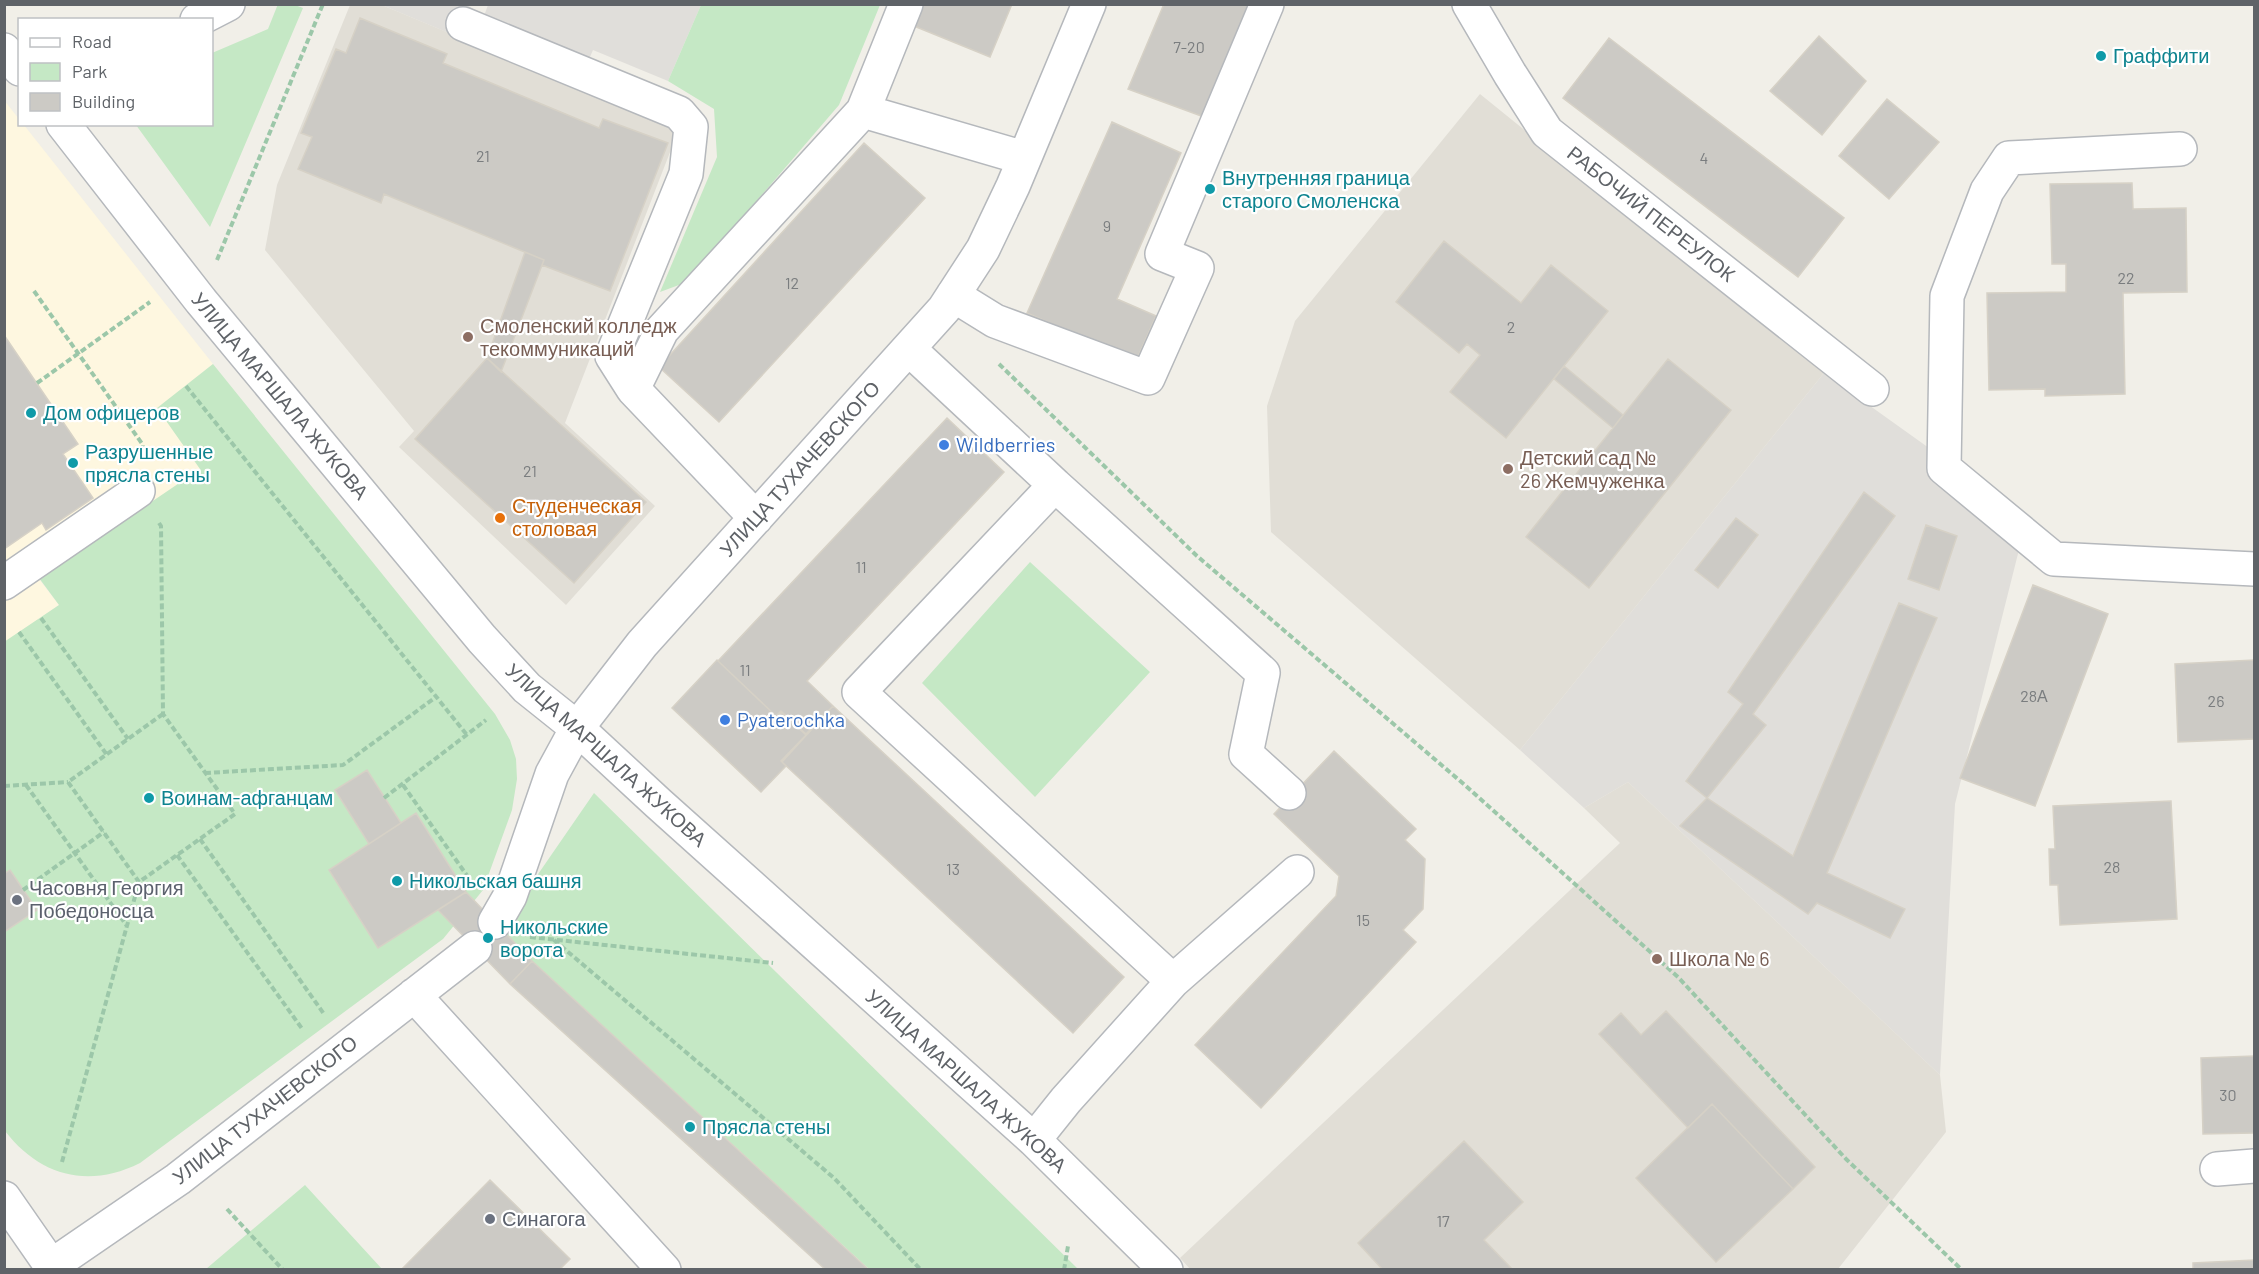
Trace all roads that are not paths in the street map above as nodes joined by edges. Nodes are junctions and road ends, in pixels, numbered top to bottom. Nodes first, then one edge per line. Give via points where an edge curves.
1 (228, 4) edge
2 (906, 4) edge
3 (1089, 4) edge
4 (1267, 4) edge
5 (1468, 4) edge
6 (201, 18) edge
7 (463, 24) dead end
8 (4, 50) edge
9 (18, 67) edge
10 (862, 111) junction
11 (65, 126) edge
12 (2180, 149) dead end
13 (1024, 158) junction
14 (953, 295) junction
15 (909, 349) junction
16 (633, 388) junction
17 (1872, 389) dead end
18 (1055, 485) junction
19 (138, 491) road end
20 (756, 518) junction
21 (2254, 569) edge
22 (4, 583) edge
23 (578, 728) junction
24 (1289, 794) dead end
25 (1297, 872) dead end
26 (495, 922) dead end
27 (475, 948) dead end
28 (1173, 981) junction
29 (414, 995) junction
30 (1034, 1140) junction
31 (2254, 1166) edge
32 (2217, 1169) dead end
33 (4, 1198) edge
34 (52, 1268) edge
35 (664, 1269) edge
36 (1166, 1269) edge

1 - 6 street
2 - 10 street
3 - 13 street, УЛИЦА ТУХАЧЕВСКОГО
4 - 14 street via 1162,254 1197,268 1148,378 995,321
5 - 17 street, РАБОЧИЙ ПЕРЕУЛОК via 1547,132
7 - 16 street via 679,113 691,127 686,174 612,356
8 - 9 street
10 - 13 street
10 - 16 street via 662,330
11 - 23 street, УЛИЦА МАРШАЛА ЖУКОВА via 201,301 482,639 527,688
12 - 21 street via 2009,158 1987,191 1947,296 1944,468 2054,558
13 - 14 street, УЛИЦА ТУХАЧЕВСКОГО via 983,249
14 - 15 street, УЛИЦА ТУХАЧЕВСКОГО
15 - 18 street
15 - 20 street, УЛИЦА ТУХАЧЕВСКОГО
16 - 20 street
18 - 24 street via 1263,673 1246,754
18 - 28 street via 859,692
19 - 22 street
20 - 23 street, УЛИЦА ТУХАЧЕВСКОГО via 642,644
23 - 26 street, УЛИЦА ТУХАЧЕВСКОГО via 552,774 510,896
23 - 30 street, УЛИЦА МАРШАЛА ЖУКОВА
25 - 28 street
27 - 29 street, УЛИЦА ТУХАЧЕВСКОГО
28 - 30 street
29 - 34 street, УЛИЦА ТУХАЧЕВСКОГО via 178,1179
29 - 35 street
30 - 36 street, УЛИЦА МАРШАЛА ЖУКОВА
31 - 32 street
33 - 34 street

